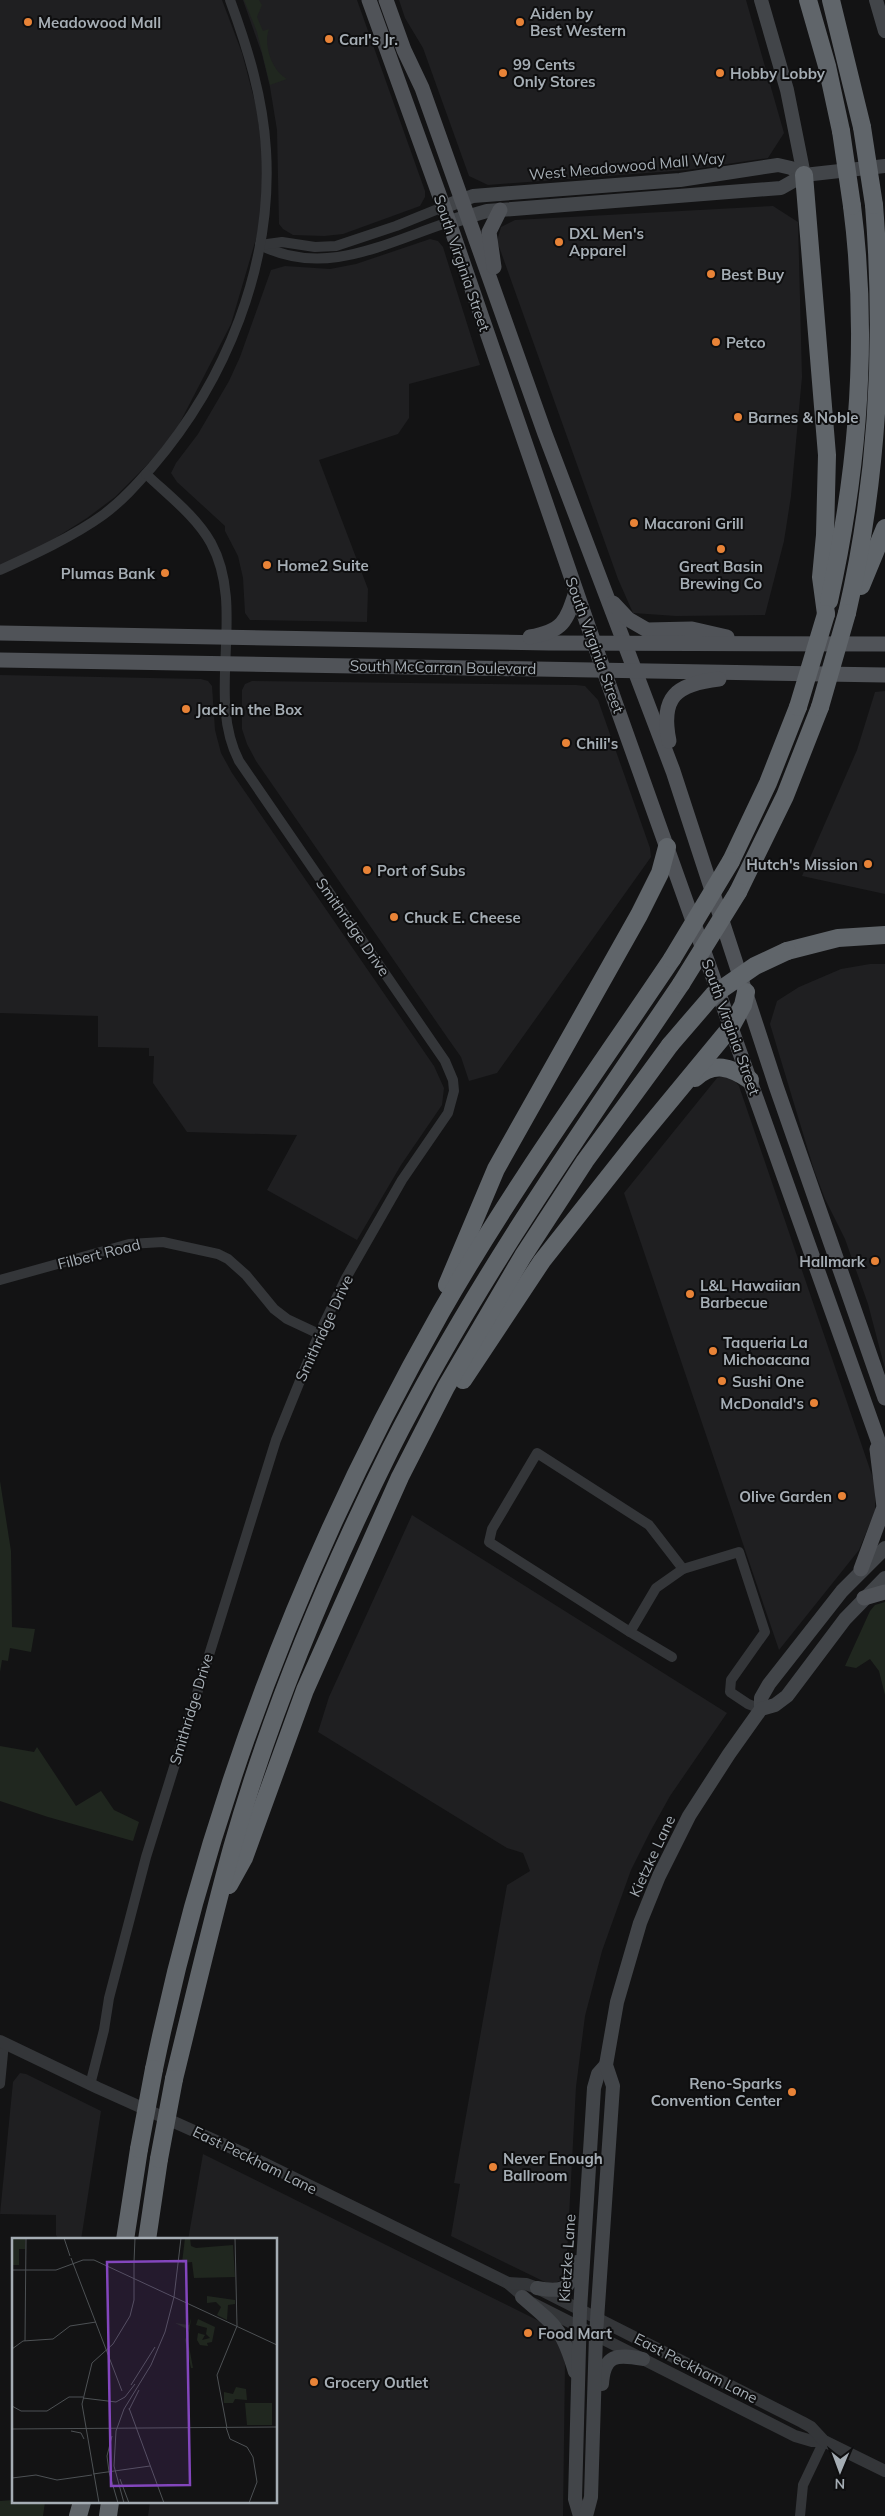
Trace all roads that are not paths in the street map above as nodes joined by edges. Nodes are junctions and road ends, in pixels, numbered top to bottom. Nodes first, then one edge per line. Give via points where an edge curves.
1 (230, 0) edge
2 (369, 0) edge
3 (386, 0) edge
4 (761, 0) edge
5 (808, 0) edge
6 (830, 0) edge
7 (876, 0) edge
8 (885, 31) edge
9 (885, 166) edge
10 (804, 175) junction
11 (452, 203) junction
12 (500, 210) junction
13 (458, 219) junction
14 (260, 245) junction
15 (499, 300) junction
16 (146, 474) junction
17 (885, 528) edge
18 (0, 570) edge
19 (576, 592) junction
20 (608, 597) junction
21 (847, 613) junction
22 (826, 614) junction
23 (0, 633) edge
24 (226, 636) junction
25 (505, 642) junction
26 (747, 642) junction
27 (594, 643) junction
28 (626, 644) junction
29 (885, 644) edge
30 (0, 660) edge
31 (225, 663) junction
32 (604, 671) junction
33 (636, 672) junction
34 (760, 673) junction
35 (885, 675) edge
36 (683, 804) junction
37 (667, 847) junction
38 (885, 935) edge
39 (746, 992) junction
40 (731, 1027) junction
41 (750, 1080) junction
42 (673, 1096) junction
43 (824, 1224) junction
44 (804, 1231) junction
45 (0, 1280) edge
46 (319, 1334) junction
47 (417, 1356) junction
48 (885, 1398) edge
49 (874, 1428) junction
50 (885, 1460) edge
51 (885, 1548) edge
52 (365, 1555) junction
53 (683, 1569) junction
54 (861, 1569) junction
55 (885, 1578) edge
56 (885, 1592) edge
57 (864, 1598) junction
58 (630, 1632) junction
59 (672, 1657) dead end
60 (762, 1709) junction
61 (217, 1908) junction
62 (2, 2042) edge
63 (606, 2064) junction
64 (0, 2084) edge
65 (90, 2085) junction
66 (586, 2225) junction
67 (125, 2238) edge
68 (147, 2238) edge
69 (508, 2283) junction
70 (537, 2288) junction
71 (522, 2297) junction
72 (580, 2310) junction
73 (597, 2319) junction
74 (580, 2327) junction
75 (596, 2335) junction
76 (643, 2359) junction
77 (578, 2385) junction
78 (593, 2439) junction
79 (824, 2441) junction
80 (885, 2471) edge
81 (580, 2516) edge
82 (586, 2516) edge
83 (800, 2516) edge

1 - 14 street via 252,65 264,127 266,179
2 - 11 main road, South Virginia Street
3 - 11 main road, South Virginia Street via 422,88
4 - 10 main road via 787,90
5 - 22 highway, bridge via 841,131 852,206 860,318 857,413 849,498
6 - 21 highway, bridge via 862,127 874,205 881,308 879,402 868,508
7 - 8 main road
9 - 10 main road, West Meadowood Mall Way
10 - 11 main road, West Meadowood Mall Way via 778,166 680,180 487,195
10 - 12 main road, West Meadowood Mall Way via 782,188
10 - 22 highway via 827,454 821,577
11 - 13 main road, South Virginia Street
11 - 13 main road, South Virginia Street
11 - 14 street via 336,246 315,247 282,242
12 - 13 main road, West Meadowood Mall Way
12 - 15 main road via 489,232
13 - 14 street via 333,259 279,254
13 - 15 main road, South Virginia Street
13 - 19 main road, South Virginia Street
14 - 16 street via 243,310 216,372 181,432
15 - 20 main road, South Virginia Street via 545,434
16 - 18 street via 104,514
16 - 24 street, Smithridge Drive via 194,520 211,543 222,572
17 - 21 highway
19 - 25 main road via 559,628
19 - 27 main road, South Virginia Street
20 - 26 main road via 628,619 647,630 692,629
20 - 28 main road, South Virginia Street
21 - 61 highway, bridge via 820,707 785,796 738,892 681,984 491,1268 391,1448 292,1674 233,1846
22 - 47 highway, bridge via 798,707 768,783 731,861 672,959 499,1216
23 - 24 main road, South McCarran Boulevard
24 - 25 main road, South McCarran Boulevard
24 - 31 street, Smithridge Drive
25 - 27 main road, South McCarran Boulevard
26 - 28 main road, South McCarran Boulevard
26 - 29 main road, South McCarran Boulevard
27 - 28 main road, South McCarran Boulevard
27 - 32 main road, South Virginia Street
28 - 33 main road, South Virginia Street
30 - 31 main road, South McCarran Boulevard
31 - 32 main road, South McCarran Boulevard
31 - 46 street, Smithridge Drive via 227,733 238,761 445,1061 453,1080 454,1091 448,1113 371,1233
32 - 33 main road, South McCarran Boulevard
32 - 37 main road, South Virginia Street
33 - 34 main road, South McCarran Boulevard
33 - 36 main road, South Virginia Street
34 - 35 main road, South McCarran Boulevard
34 - 36 main road via 684,688 669,703 666,723
36 - 39 main road, South Virginia Street
37 - 40 main road, South Virginia Street
37 - 47 highway via 660,873 639,914 496,1169
38 - 52 highway, bridge via 838,938 788,951 755,966 713,996 670,1045 585,1162 513,1271 446,1388 400,1477
39 - 40 highway
39 - 43 main road, South Virginia Street
40 - 41 main road, South Virginia Street
40 - 42 highway
41 - 42 highway via 733,1069 716,1067 699,1074
41 - 44 main road, South Virginia Street
42 - 52 highway via 512,1304 453,1396
43 - 44 main road
43 - 48 main road, South Virginia Street
44 - 49 main road, South Virginia Street
45 - 46 street, Filbert Road via 129,1244 163,1242 228,1259 274,1309
46 - 65 street, Smithridge Drive via 294,1391 257,1494 146,1856
47 - 67 highway, bridge via 345,1496 264,1688 234,1774 203,1871 154,2069
49 - 50 main road, South Virginia Street
49 - 54 main road via 884,1507
51 - 54 main road, Kietzke Lane
52 - 61 highway via 305,1690 244,1858
53 - 58 street via 656,1588
53 - 58 street via 649,1525 537,1453 492,1529 489,1542
53 - 60 street via 739,1552 765,1632 732,1680 730,1692
54 - 60 main road, Kietzke Lane via 769,1684 761,1698
55 - 57 main road, Kietzke Lane
56 - 57 main road
57 - 60 main road, Kietzke Lane via 787,1696
58 - 59 street
60 - 63 main road, Kietzke Lane via 701,1796 659,1876 625,1972
61 - 68 highway, bridge via 174,2079
62 - 64 street
62 - 65 street, East Peckham Lane
63 - 66 main road, Kietzke Lane via 598,2074 594,2088
63 - 73 main road, Kietzke Lane via 613,2086
65 - 69 street, East Peckham Lane via 243,2153
66 - 70 main road via 572,2282 554,2290
66 - 72 main road, Kietzke Lane
69 - 70 street, East Peckham Lane
69 - 71 street, East Peckham Lane
70 - 72 street, East Peckham Lane
71 - 74 street, East Peckham Lane
71 - 77 main road via 562,2334
72 - 73 street, East Peckham Lane
72 - 74 main road, Kietzke Lane
73 - 75 main road, Kietzke Lane
73 - 79 street, East Peckham Lane via 807,2424
74 - 75 street, East Peckham Lane
74 - 77 main road, Kietzke Lane
75 - 76 street, East Peckham Lane
75 - 78 main road, Kietzke Lane
76 - 78 main road via 622,2356 607,2362
76 - 79 street, East Peckham Lane via 795,2436 812,2442
77 - 81 main road, Kietzke Lane via 575,2499
78 - 82 main road, Kietzke Lane via 591,2497
79 - 80 street, East Peckham Lane
79 - 83 street via 803,2485

